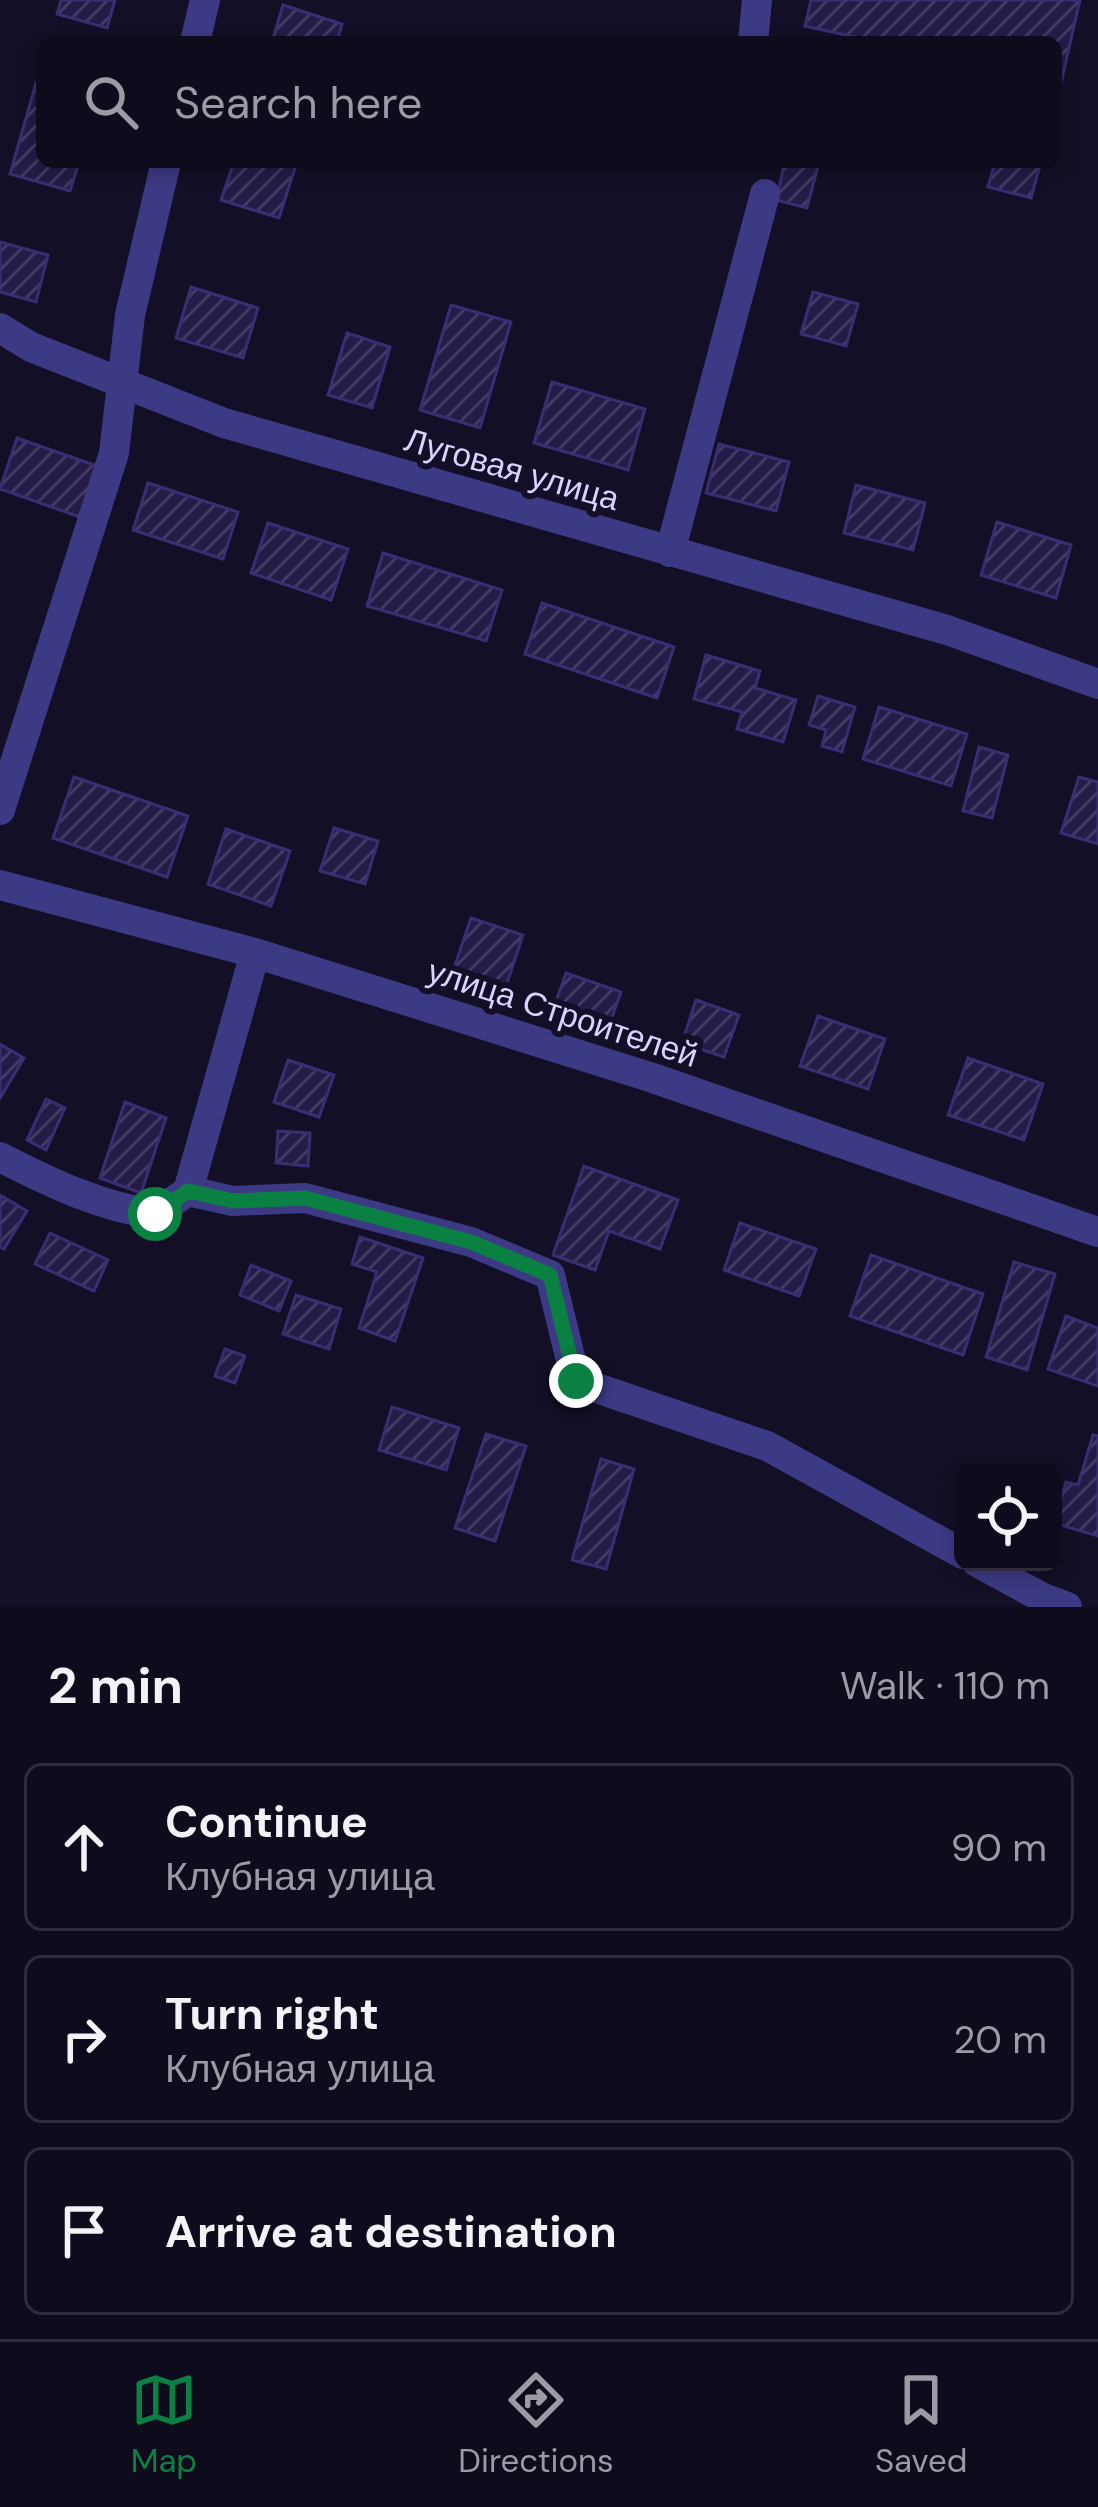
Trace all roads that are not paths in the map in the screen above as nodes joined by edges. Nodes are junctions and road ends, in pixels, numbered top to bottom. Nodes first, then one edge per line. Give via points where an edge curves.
1 (205, 0) edge
2 (757, 0) edge
3 (196, 36) edge
4 (754, 36) edge
5 (165, 168) edge
6 (765, 194) dead end
7 (0, 328) edge
8 (123, 383) junction
9 (670, 552) junction
10 (1098, 684) edge
11 (0, 810) edge
12 (0, 885) edge
13 (255, 953) junction
14 (0, 1157) edge
15 (188, 1191) junction
16 (1098, 1232) edge
17 (954, 1549) edge
18 (993, 1571) edge
19 (1067, 1607) edge

1 - 3 street
2 - 4 street
5 - 8 street via 130,315
6 - 9 street
7 - 8 street, Луговая улица
8 - 9 street, Луговая улица via 224,423
8 - 11 street via 114,453
9 - 10 street, Луговая улица via 947,630
12 - 13 street, улица Строителей
13 - 15 street
13 - 16 street, улица Строителей via 653,1078
14 - 15 street via 123,1210 155,1214
15 - 17 street via 233,1201 305,1198 471,1242 550,1275 576,1381 767,1446
18 - 19 street

